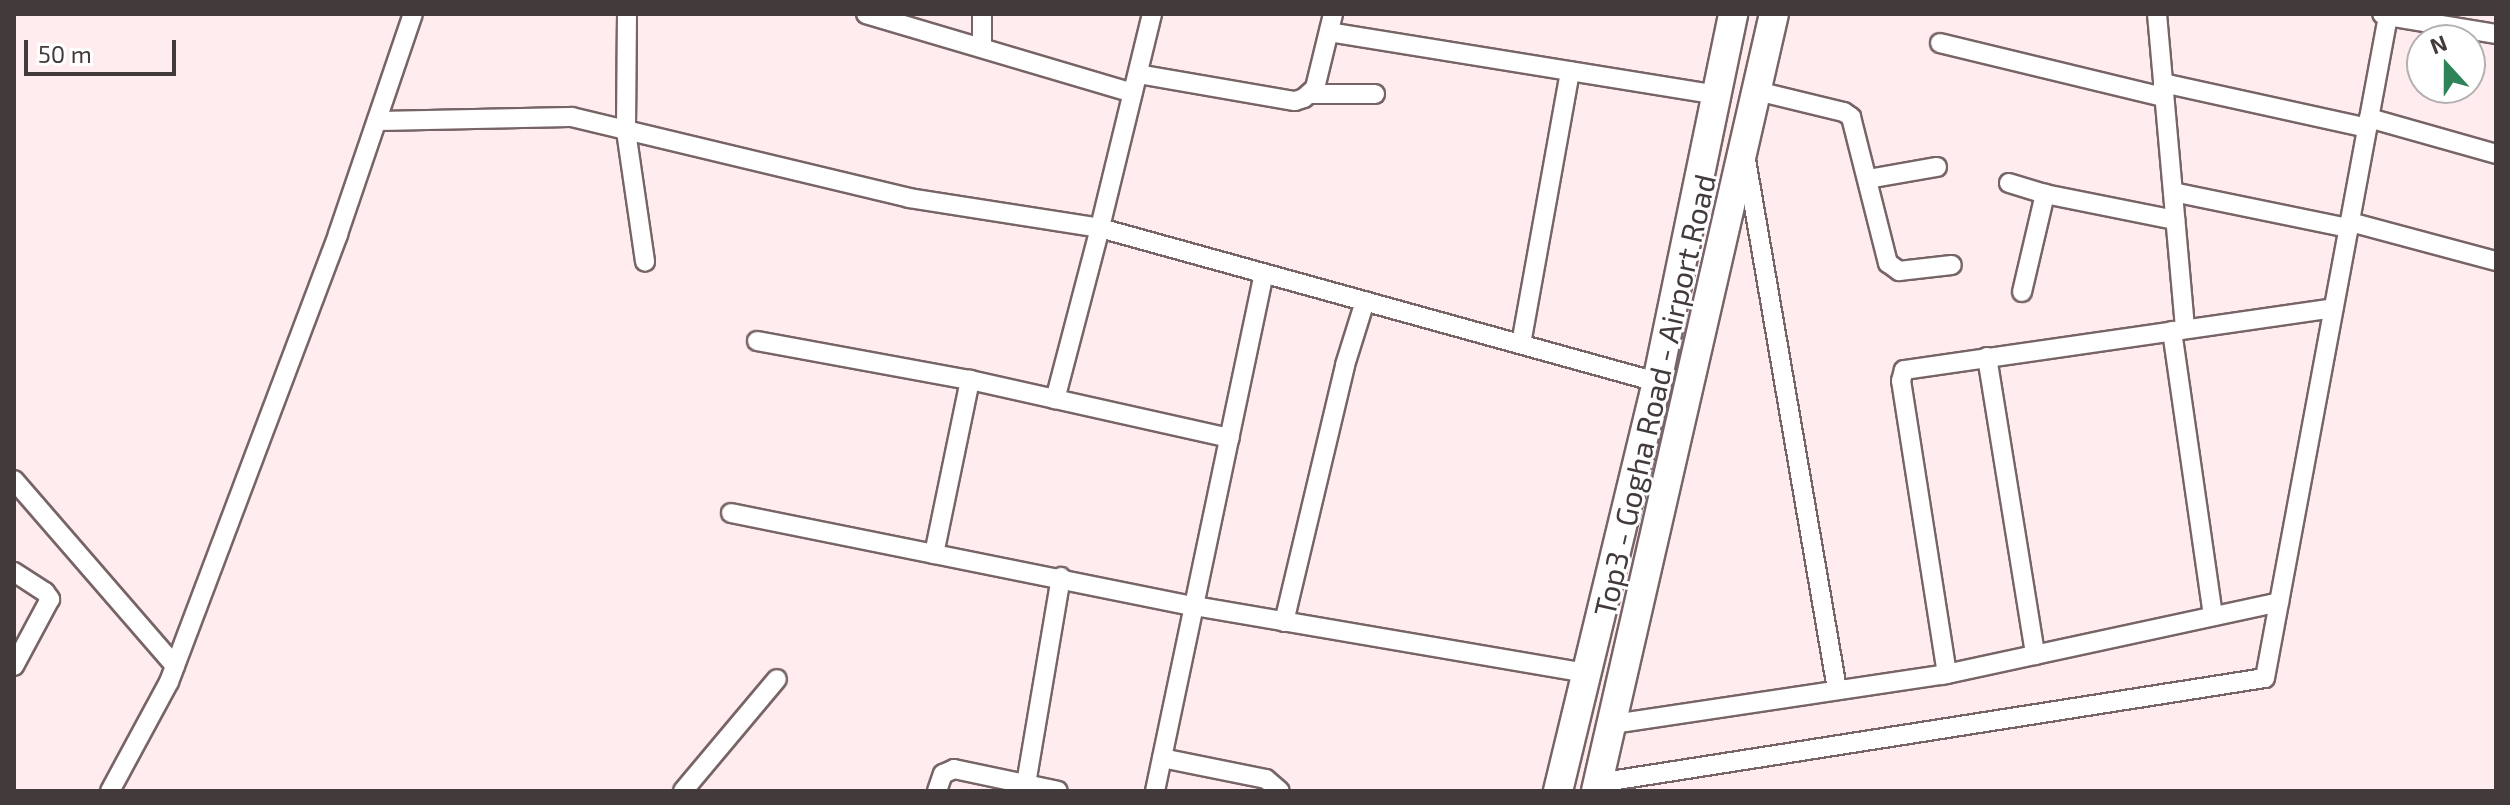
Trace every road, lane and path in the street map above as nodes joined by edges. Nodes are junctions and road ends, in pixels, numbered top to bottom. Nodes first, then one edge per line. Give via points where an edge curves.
1 (413, 14) edge
2 (627, 14) edge
3 (866, 14) edge
4 (982, 14) edge
5 (1152, 14) edge
6 (1733, 14) edge
7 (1774, 14) edge
8 (2157, 14) edge
9 (2385, 15) edge
10 (1331, 23) edge
11 (2496, 34) edge
12 (1940, 43) dead end
13 (982, 48) junction
14 (1570, 71) junction
15 (1136, 83) junction
16 (2164, 90) junction
17 (1757, 91) junction
18 (1310, 94) junction
19 (1375, 94) dead end
20 (1716, 95) junction
21 (377, 121) junction
22 (2368, 123) junction
23 (626, 131) junction
24 (1744, 153) junction
25 (2496, 154) edge
26 (1937, 167) dead end
27 (1868, 179) junction
28 (2009, 183) dead end
29 (2173, 192) junction
30 (2045, 194) junction
31 (2175, 220) junction
32 (2349, 225) junction
33 (1100, 228) junction
34 (2496, 261) edge
35 (645, 262) dead end
36 (1952, 265) dead end
37 (1264, 273) junction
38 (2022, 292) dead end
39 (1365, 301) junction
40 (2334, 308) junction
41 (2178, 330) junction
42 (757, 341) dead end
43 (1521, 344) junction
44 (1987, 357) junction
45 (970, 380) junction
46 (1657, 382) junction
47 (1055, 399) junction
48 (1230, 438) junction
49 (14, 480) edge
50 (731, 513) dead end
51 (934, 554) junction
52 (14, 572) edge
53 (1061, 577) junction
54 (2279, 602) junction
55 (1194, 606) junction
56 (2213, 616) junction
57 (1284, 622) junction
58 (2035, 655) junction
59 (14, 666) edge
60 (175, 666) junction
61 (1588, 673) junction
62 (1947, 674) junction
63 (777, 679) dead end
64 (1837, 689) junction
65 (1613, 724) junction
66 (1162, 758) junction
67 (1026, 784) junction
68 (1597, 787) edge
69 (690, 789) edge
70 (110, 791) edge
71 (937, 791) edge
72 (1058, 791) edge
73 (1155, 791) edge
74 (1280, 791) edge
75 (1558, 791) edge

1 - 21 street
2 - 23 street
3 - 13 street
4 - 13 street
5 - 15 street
6 - 20 main road, Top3 - Gogha Road - Airport Road
7 - 17 main road, Top3 - Gogha Road - Airport Road
8 - 16 street
9 - 11 street
9 - 22 street
10 - 14 street
10 - 18 street
12 - 16 street
13 - 15 street
14 - 20 street
14 - 43 street
15 - 18 street via 1295,101
15 - 33 street
16 - 22 street
16 - 29 street
17 - 24 main road, Top3 - Gogha Road - Airport Road
17 - 27 street via 1851,117
18 - 19 street
20 - 46 main road, Top3 - Gogha Road - Airport Road
21 - 23 street via 572,117
21 - 60 street
22 - 25 street
22 - 32 street
23 - 33 street via 909,198
23 - 35 street
24 - 64 street
24 - 65 main road, Top3 - Gogha Road - Airport Road
26 - 27 street
27 - 36 street via 1892,268
28 - 30 street
29 - 31 street
29 - 32 street
30 - 31 street
30 - 38 street
31 - 41 street
32 - 34 street
32 - 40 street
33 - 37 street
33 - 47 street
37 - 39 street
37 - 48 street
39 - 43 street
39 - 57 street
40 - 41 street
40 - 54 street
41 - 44 street
41 - 56 street
42 - 45 street
43 - 46 street
44 - 58 street
44 - 62 street via 1909,367 1902,375
45 - 47 street
45 - 51 street
46 - 61 main road, Top3 - Gogha Road - Airport Road
47 - 48 street
48 - 55 street
49 - 60 street
50 - 51 street
51 - 53 street
52 - 59 street via 50,599
53 - 55 street
53 - 67 street
54 - 56 street
54 - 68 street via 2265,678
55 - 57 street
55 - 66 street
56 - 58 street
57 - 61 street
58 - 62 street
60 - 70 street
61 - 75 main road, Top3 - Gogha Road - Airport Road
62 - 64 street
63 - 69 street
64 - 65 street
65 - 68 main road, Top3 - Gogha Road - Airport Road
66 - 73 street
66 - 74 street via 1266,779
67 - 71 street via 954,769 943,774
67 - 72 street

